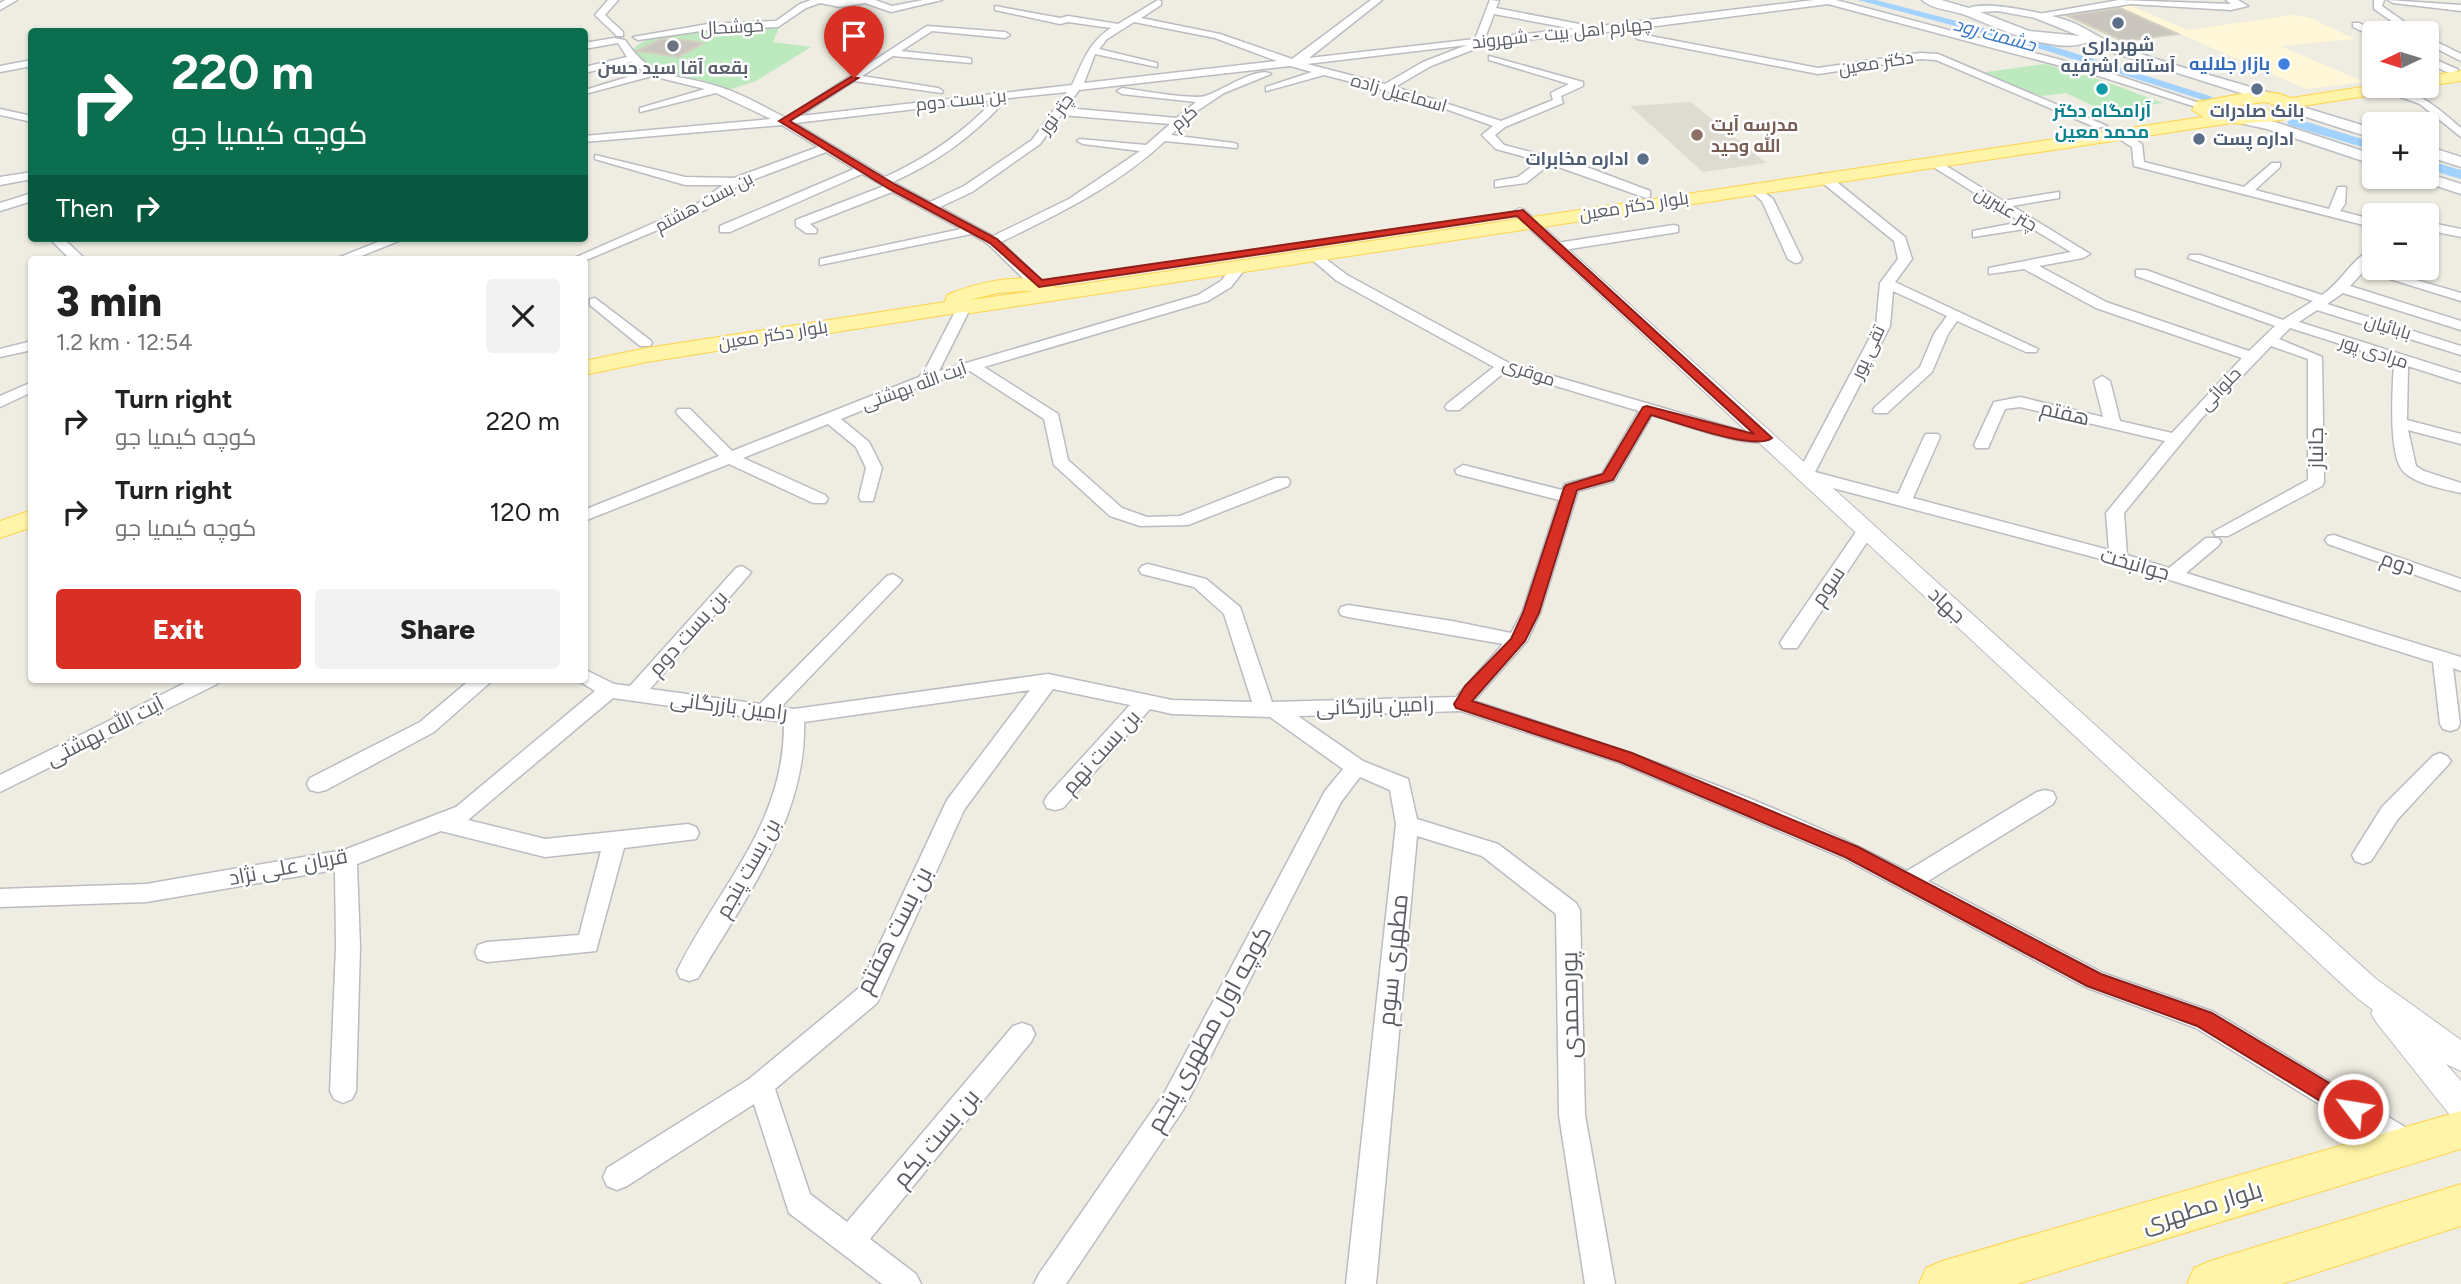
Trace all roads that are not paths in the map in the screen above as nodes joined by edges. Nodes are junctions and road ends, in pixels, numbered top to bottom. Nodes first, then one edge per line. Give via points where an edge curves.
1 (12, 0) edge
2 (613, 0) edge
3 (820, 0) edge
4 (867, 0) edge
5 (937, 0) edge
6 (1377, 0) edge
7 (1826, 0) edge
8 (1928, 0) edge
9 (1952, 0) edge
10 (2052, 0) edge
11 (2231, 0) edge
12 (2379, 0) edge
13 (2396, 0) edge
14 (1144, 2) dead end
15 (2176, 2) edge
16 (1492, 5) edge
17 (0, 7) edge
18 (998, 8) dead end
19 (2071, 8) junction
20 (2461, 8) edge
21 (1977, 10) junction
22 (2038, 15) junction
23 (1133, 19) junction
24 (2397, 21) edge
25 (2356, 25) dead end
26 (1120, 27) junction
27 (1625, 27) junction
28 (2362, 28) edge
29 (1592, 31) junction
30 (1005, 35) dead end
31 (2087, 36) junction
32 (1640, 37) junction
33 (618, 39) junction
34 (1479, 41) junction
35 (2069, 41) junction
36 (588, 45) edge
37 (1092, 50) junction
38 (2440, 52) edge
39 (894, 53) junction
40 (1493, 58) dead end
41 (633, 59) junction
42 (967, 61) dead end
43 (2440, 63) edge
44 (28, 64) edge
45 (1295, 64) junction
46 (1153, 65) dead end
47 (0, 69) edge
48 (588, 69) edge
49 (2459, 69) edge
50 (1324, 71) junction
51 (652, 73) junction
52 (2440, 73) edge
53 (2440, 76) edge
54 (854, 78) junction
55 (1075, 88) junction
56 (1386, 88) junction
57 (718, 89) junction
58 (1270, 89) dead end
59 (1114, 90) dead end
60 (2362, 90) edge
61 (938, 91) dead end
62 (589, 92) dead end
63 (2250, 98) junction
64 (2415, 98) edge
65 (1206, 100) junction
66 (998, 102) dead end
67 (2283, 102) junction
68 (2203, 108) junction
69 (644, 110) dead end
70 (1058, 111) junction
71 (0, 112) edge
72 (28, 118) edge
73 (2233, 119) junction
74 (784, 121) junction
75 (1178, 121) junction
76 (1501, 125) junction
77 (2109, 129) junction
78 (2362, 129) edge
79 (2461, 134) edge
80 (1162, 136) junction
81 (588, 139) edge
82 (1083, 141) dead end
83 (1233, 146) dead end
84 (828, 147) junction
85 (1149, 149) junction
86 (2362, 156) edge
87 (2439, 156) edge
88 (599, 157) dead end
89 (1549, 160) junction
90 (1931, 161) junction
91 (2461, 162) edge
92 (2276, 165) dead end
93 (863, 169) junction
94 (28, 176) edge
95 (1823, 177) junction
96 (0, 181) edge
97 (2439, 181) edge
98 (735, 182) junction
99 (1499, 184) dead end
100 (889, 185) junction
101 (1753, 188) junction
102 (2461, 188) edge
103 (28, 189) edge
104 (2342, 190) dead end
105 (2246, 192) junction
106 (1646, 194) junction
107 (2055, 195) dead end
108 (0, 198) edge
109 (28, 200) edge
110 (2000, 205) junction
111 (932, 206) junction
112 (0, 207) edge
113 (2332, 214) junction
114 (1524, 217) junction
115 (2362, 221) edge
116 (2032, 224) junction
117 (2439, 228) edge
118 (725, 229) dead end
119 (1673, 229) dead end
120 (811, 230) dead end
121 (974, 230) junction
122 (2461, 233) edge
123 (1978, 234) dead end
124 (993, 241) junction
125 (59, 242) edge
126 (389, 242) edge
127 (1557, 247) junction
128 (1314, 254) junction
129 (75, 256) edge
130 (350, 256) edge
131 (586, 256) edge
132 (2194, 258) dead end
133 (1795, 259) dead end
134 (1015, 260) junction
135 (825, 262) dead end
136 (2362, 263) edge
137 (1241, 265) junction
138 (2026, 265) junction
139 (2359, 265) junction
140 (1994, 271) dead end
141 (2141, 273) dead end
142 (1887, 283) junction
143 (1039, 287) junction
144 (2341, 288) junction
145 (2461, 297) edge
146 (966, 300) junction
147 (595, 302) dead end
148 (2319, 302) junction
149 (1955, 314) junction
150 (2286, 324) junction
151 (2461, 326) edge
152 (2269, 340) junction
153 (645, 343) junction
154 (28, 346) edge
155 (2031, 349) dead end
156 (2461, 351) edge
157 (0, 353) edge
158 (588, 354) edge
159 (2251, 356) junction
160 (2401, 361) junction
161 (971, 365) junction
162 (1504, 366) junction
163 (588, 367) edge
164 (2461, 378) edge
165 (924, 380) junction
166 (2102, 380) dead end
167 (28, 388) edge
168 (0, 402) edge
169 (1453, 407) dead end
170 (1647, 410) junction
171 (1881, 410) dead end
172 (684, 412) dead end
173 (830, 418) junction
174 (2113, 424) junction
175 (2399, 424) junction
176 (1933, 437) dead end
177 (1766, 438) junction
178 (2174, 438) junction
179 (2461, 439) edge
180 (1982, 445) dead end
181 (730, 457) junction
182 (1463, 470) dead end
183 (1805, 475) junction
184 (1282, 482) dead end
185 (2461, 488) edge
186 (1568, 496) junction
187 (867, 497) dead end
188 (819, 499) dead end
189 (1903, 500) junction
190 (28, 504) edge
191 (0, 514) edge
192 (588, 514) edge
193 (28, 520) edge
194 (0, 530) edge
195 (1866, 530) junction
196 (2217, 537) joint
197 (2334, 540) dead end
198 (2118, 558) junction
199 (1148, 570) dead end
200 (742, 572) dead end
201 (2172, 575) junction
202 (893, 580) dead end
203 (2461, 585) edge
204 (1348, 611) dead end
205 (1517, 641) junction
206 (1790, 643) dead end
207 (2451, 661) edge
208 (588, 678) edge
209 (1048, 681) junction
210 (479, 683) edge
211 (180, 684) edge
212 (609, 690) junction
213 (634, 694) junction
214 (1146, 701) junction
215 (1462, 704) junction
216 (1269, 709) junction
217 (764, 712) junction
218 (794, 716) junction
219 (2450, 724) dead end
220 (2440, 761) dead end
221 (1356, 767) junction
222 (0, 784) edge
223 (318, 784) dead end
224 (2045, 798) dead end
225 (1055, 802) dead end
226 (440, 822) junction
227 (1406, 824) junction
228 (688, 833) dead end
229 (615, 841) junction
230 (2363, 855) dead end
231 (346, 859) junction
232 (1908, 882) junction
233 (0, 898) edge
234 (487, 952) dead end
235 (689, 971) dead end
236 (2366, 988) junction
237 (1022, 1034) dead end
238 (2461, 1057) edge
239 (758, 1087) junction
240 (343, 1091) dead end
241 (2461, 1105) edge
242 (2461, 1122) edge
243 (2461, 1130) edge
244 (2410, 1144) junction
245 (617, 1177) dead end
246 (2461, 1205) edge
247 (850, 1241) junction
248 (906, 1284) edge
249 (1049, 1284) edge
250 (1361, 1284) edge
251 (1600, 1284) edge
252 (1942, 1284) edge
253 (2210, 1284) edge

1 - 17 street
2 - 33 street via 600,16
3 - 4 street via 840,4
3 - 33 street, خوشحال via 778,24 708,27
4 - 5 street via 891,9
6 - 45 street, کرم
7 - 27 street, چهارم اهل بیت - شهروند
7 - 68 street via 2106,75
8 - 21 main road
9 - 21 main road
10 - 19 street
11 - 15 street via 2243,6
12 - 24 street via 2377,7
13 - 20 street
14 - 23 street, چتر نور via 1157,3
15 - 19 street
16 - 29 street
16 - 34 street
18 - 26 street
19 - 22 street
21 - 22 main road via 1998,7
21 - 35 main road via 2011,29
22 - 31 main road
23 - 26 street, چتر نور
23 - 45 street via 1217,36
25 - 28 street
26 - 37 street, چتر نور
27 - 29 street, چهارم اهل بیت - شهروند
27 - 32 street, دکتر معین
29 - 32 street, دکتر معین
29 - 34 street, چهارم اهل بیت - شهروند
30 - 39 street via 930,28
31 - 35 main road
31 - 67 main road
32 - 77 street, دکتر معین via 1818,71 1928,55
33 - 36 street, خوشحال
33 - 41 street
34 - 45 street, چهارم اهل بیت - شهروند
34 - 56 street
35 - 63 main road
37 - 46 street
37 - 55 street, چتر نور
38 - 49 street
39 - 42 street
39 - 54 street
40 - 76 street via 1579,84 1555,95 1559,101
41 - 48 street
41 - 51 street
43 - 49 street
44 - 47 street
45 - 50 street, اسماعیل زاده
45 - 55 street, بن بست دوم
45 - 65 street, کرم
49 - 52 main road
49 - 53 main road
50 - 56 street, اسماعیل زاده
50 - 58 street
51 - 57 street
51 - 62 street
54 - 61 street
54 - 74 street
55 - 70 street, چتر نور
55 - 74 street, بن بست دوم
56 - 76 street, اسماعیل زاده
57 - 69 street
57 - 74 street
59 - 65 street
60 - 67 main road
63 - 67 main road, بلوار دکتر معین
63 - 68 main road, بلوار دکتر معین
64 - 79 street
65 - 75 street, کرم
66 - 100 street via 960,140
67 - 73 main road, بلوار دکتر معین via 2291,112
67 - 78 main road
68 - 73 main road
68 - 77 main road, بلوار دکتر معین
70 - 75 street
70 - 111 street, چتر نور via 1036,142 968,189
71 - 72 street
73 - 77 main road, بلوار دکتر معین
73 - 86 main road via 2270,125
74 - 81 street, بن بست دوم
74 - 84 street
75 - 80 street, کرم
76 - 89 street via 1488,135 1500,147
77 - 90 main road, بلوار دکتر معین
77 - 105 street via 2138,146 2138,164
77 - 106 main road, بلوار دکتر معین
80 - 83 street
80 - 85 street, کرم
82 - 85 street
84 - 93 street
84 - 98 street, بن بست هشتم
85 - 124 street, کرم via 1073,202
87 - 91 main road
88 - 98 street via 685,181
89 - 99 street via 1522,180
89 - 106 street
90 - 95 main road, بلوار دکتر معین
90 - 110 street, چتر عنبرین
92 - 105 street
93 - 100 street
93 - 118 street
94 - 96 street
95 - 101 main road, بلوار دکتر معین
95 - 142 street, تقی پور via 1900,240 1905,259
97 - 102 main road
98 - 131 street, بن بست هشتم via 701,207
100 - 111 street
100 - 120 street via 800,223
101 - 114 main road, بلوار دکتر معین
101 - 133 street via 1767,199
103 - 108 street
104 - 113 street
105 - 113 street
106 - 114 main road, بلوار دکتر معین
107 - 110 street
109 - 112 street via 19,206
110 - 116 street, چتر عنبرین
111 - 121 street
113 - 115 street
114 - 127 street, جهاد
114 - 128 main road, بلوار دکتر معین
114 - 143 main road, بلوار دکتر معین
116 - 123 street
116 - 138 street, چتر عنبرین via 2083,254
117 - 122 street
119 - 127 street
121 - 124 street
121 - 135 street
124 - 134 street
125 - 129 street
126 - 130 street
127 - 177 street, جهاد
128 - 137 main road, بلوار دکتر معین
128 - 162 street, موقری via 1342,278
132 - 148 street, بابائیان
134 - 143 street
134 - 146 street via 1019,276
136 - 139 street, حلوائی
137 - 143 main road, بلوار دکتر معین
137 - 161 street, آیت الله بهشتی via 1226,284 1203,298
138 - 140 street
138 - 159 street via 2101,305
139 - 144 street, حلوائی
139 - 145 street
141 - 150 street
142 - 149 street
142 - 183 street, تقی پور via 1883,326
143 - 146 main road
144 - 148 street, حلوائی
144 - 151 street
146 - 153 main road, بلوار دکتر معین
146 - 163 main road, بلوار دکتر معین
146 - 165 street
147 - 153 street
148 - 150 street, حلوائی
148 - 156 street, بابائیان
149 - 155 street
149 - 171 street via 1927,369
150 - 152 street, حلوائی
150 - 160 street, مرادی پور
152 - 159 street, حلوائی
152 - 196 street, جانباز via 2315,357 2316,482
153 - 158 main road, بلوار دکتر معین
154 - 157 street
159 - 178 street, حلوائی
160 - 164 street, مرادی پور
160 - 175 street
161 - 165 street, آیت الله بهشتی
161 - 184 street via 1052,417 1060,462 1115,512 1146,522 1182,521
162 - 169 street
162 - 170 street, موقری
165 - 173 street, آیت الله بهشتی
166 - 174 street
167 - 168 street
170 - 177 street, موقری via 1748,438
170 - 186 street via 1608,477 1571,488
172 - 181 street
173 - 181 street, آیت الله بهشتی
173 - 187 street via 863,445 874,468
174 - 178 street, هفتم
174 - 180 street, هفتم via 2020,402 1999,405
175 - 179 street
175 - 185 street via 2409,468
176 - 189 street
177 - 183 street, جهاد
178 - 198 street, حلوائی via 2115,513
181 - 188 street
181 - 192 street, آیت الله بهشتی
182 - 186 street
183 - 189 street, جوانبخت
183 - 195 street, جهاد
186 - 205 street via 1531,613
189 - 198 street, جوانبخت
190 - 191 main road
193 - 194 main road
195 - 206 street, سوم
195 - 236 street, جهاد
196 - 201 street
197 - 203 street, دوم
198 - 201 street, جوانبخت
199 - 216 street via 1200,583 1233,611
200 - 213 street, بن بست دوم
201 - 207 street, جوانبخت
202 - 217 street
204 - 205 street
205 - 215 street
207 - 219 street
208 - 212 street, رامین بازرگانی
209 - 214 street, رامین بازرگانی
209 - 218 street, رامین بازرگانی
209 - 239 street, بن بست هفتم via 955,806 868,995
210 - 223 street via 427,727
211 - 222 street, آیت الله بهشتی
212 - 213 street, رامین بازرگانی
212 - 226 street, قربان علی نژاد via 464,813
213 - 217 street, رامین بازرگانی
214 - 216 street, رامین بازرگانی via 1172,707
214 - 225 street, بن بست نهم
215 - 216 street, رامین بازرگانی
215 - 232 street, رامین بازرگانی via 1626,758 1851,852
216 - 221 street, مطهری سوم
217 - 218 street, رامین بازرگانی
218 - 235 street, بن بست پنجم via 793,757 779,811 757,858
220 - 230 street via 2390,813
221 - 227 street, مطهری سوم via 1400,785
221 - 249 street, کوچه اول مطهری پنجم via 1333,797 1174,1101
224 - 232 street
226 - 229 street via 545,848
226 - 231 street, قربان علی نژاد
227 - 250 street, مطهری سوم
227 - 251 street, پورمحمدی via 1490,850 1568,910 1572,1115
228 - 229 street
229 - 234 street via 588,944
231 - 233 street, قربان علی نژاد via 146,893
231 - 240 street
232 - 244 street, رامین بازرگانی via 2094,980 2205,1020
236 - 238 street
236 - 241 street
237 - 247 street, بن بست یکم
239 - 245 street, بن بست هفتم
239 - 247 street via 765,1096 799,1203
241 - 242 main road
243 - 244 main road, بلوار مطهری
244 - 252 main road, بلوار مطهری
246 - 253 main road
247 - 248 street

